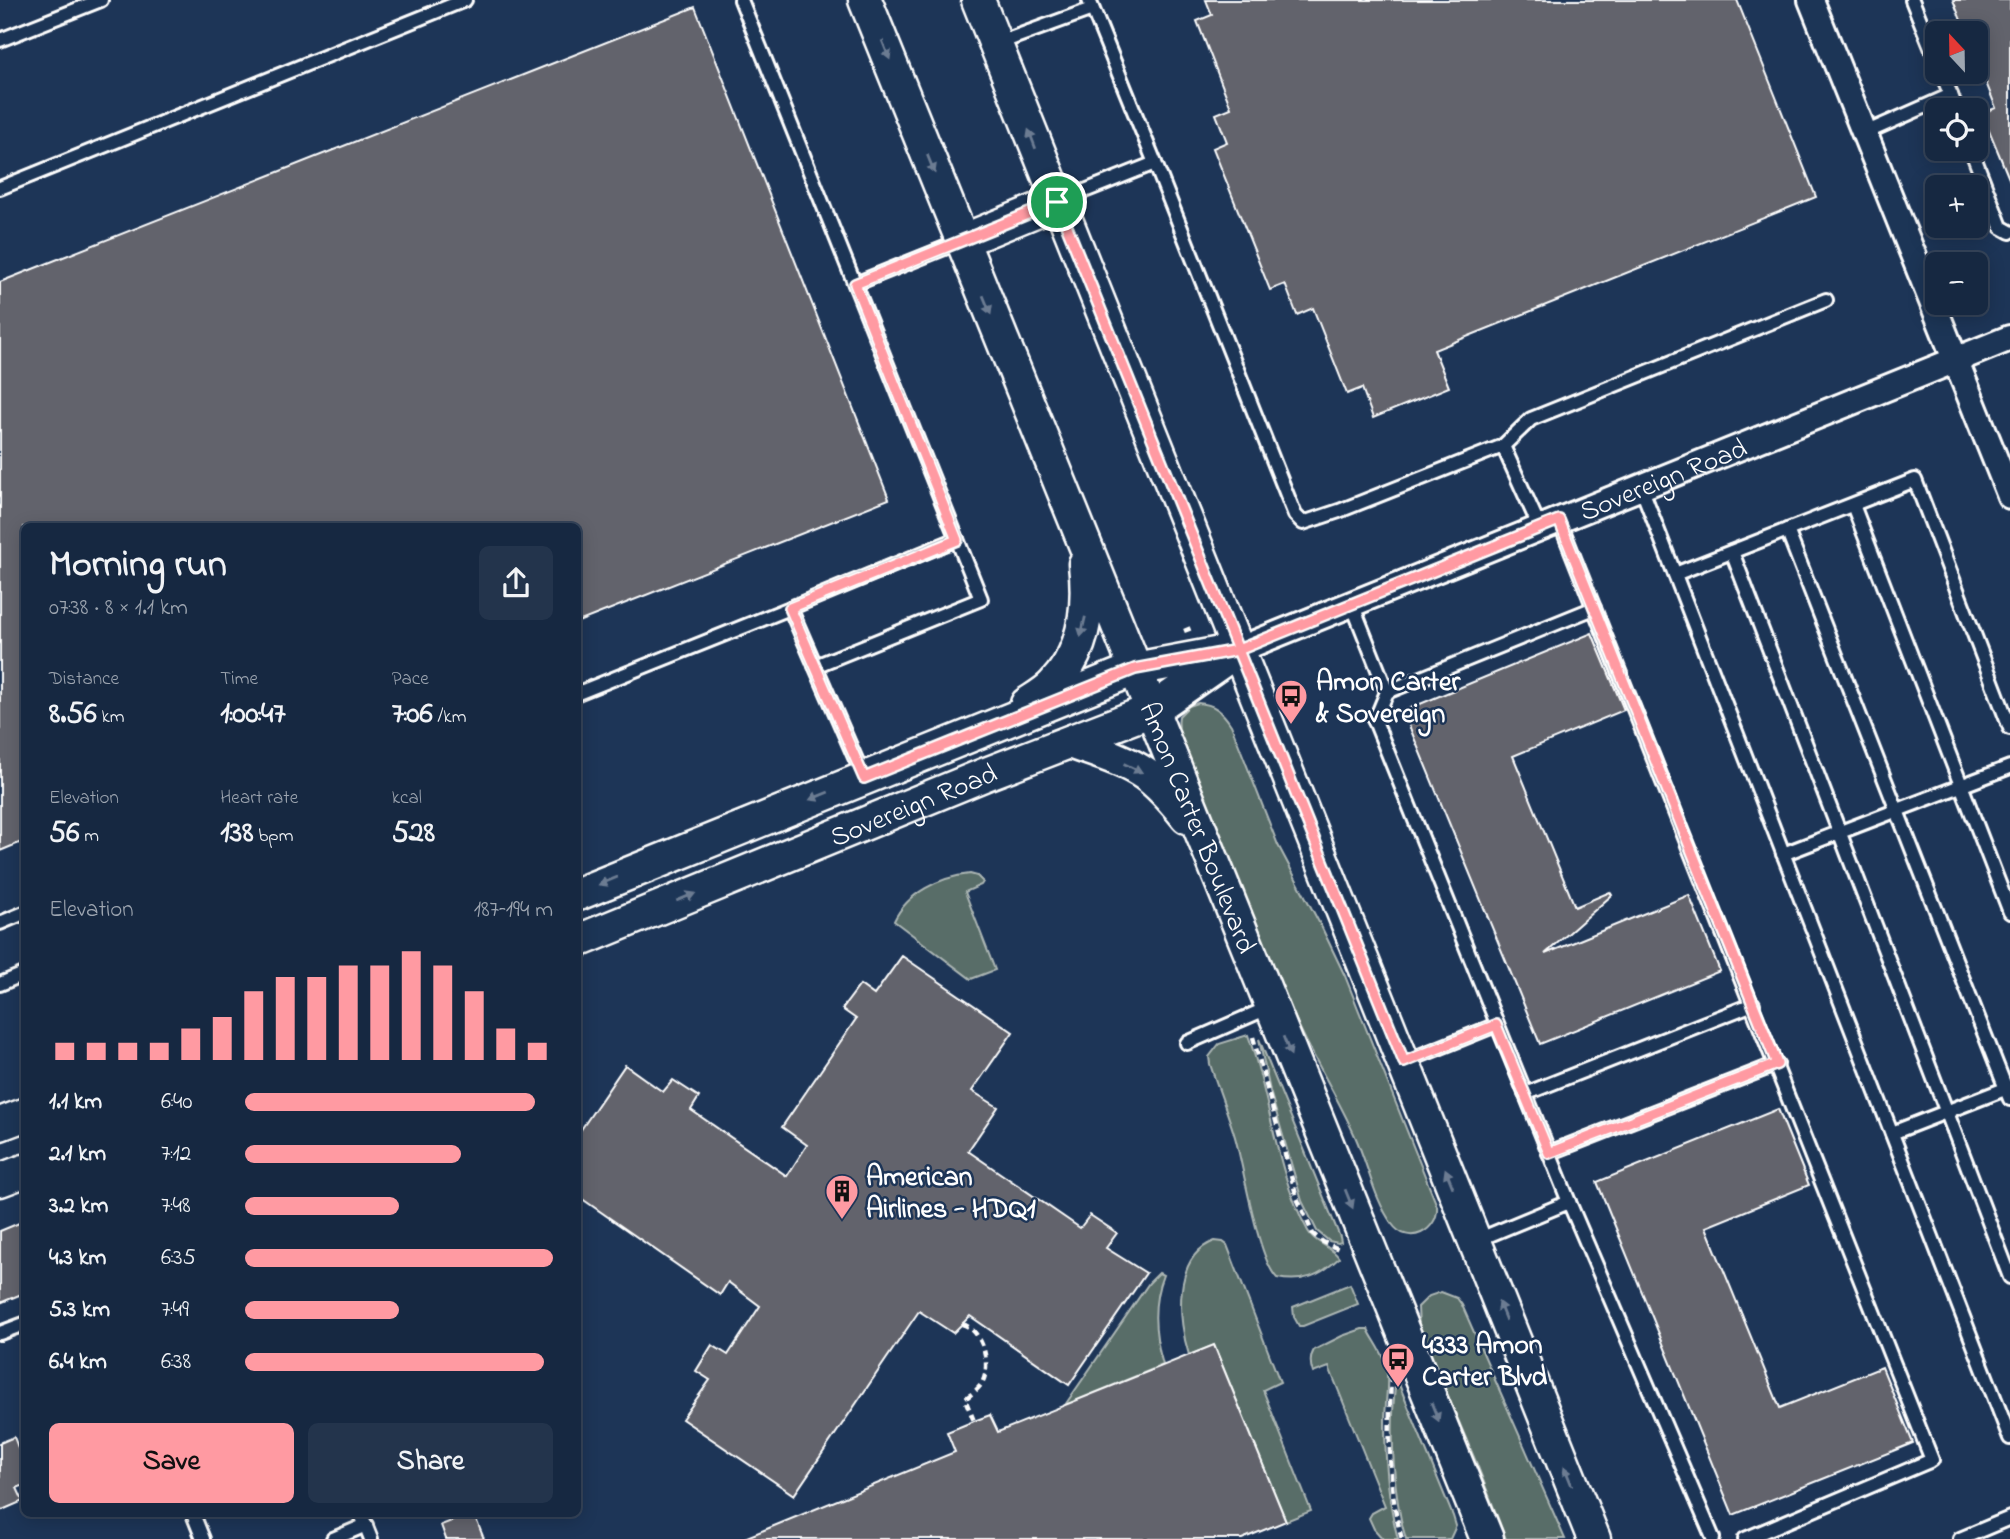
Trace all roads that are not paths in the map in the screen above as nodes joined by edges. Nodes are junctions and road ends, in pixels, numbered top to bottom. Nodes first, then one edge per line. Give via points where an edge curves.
1 (62, 0) edge
2 (101, 0) edge
3 (465, 0) edge
4 (741, 0) edge
5 (866, 0) edge
6 (978, 0) edge
7 (1811, 0) edge
8 (1912, 0) edge
9 (1091, 4) edge
10 (67, 13) junction
11 (1925, 32) edge
12 (0, 40) edge
13 (995, 44) junction
14 (1946, 84) edge
15 (1951, 95) junction
16 (1952, 98) edge
17 (1865, 133) junction
18 (1976, 161) edge
19 (1156, 163) junction
20 (0, 188) edge
21 (1057, 202) junction
22 (2010, 232) edge
23 (962, 241) junction
24 (855, 284) junction
25 (1826, 300) dead end
26 (2010, 338) edge
27 (1956, 359) junction
28 (1503, 446) junction
29 (1641, 487) junction
30 (2010, 496) edge
31 (1853, 505) junction
32 (1550, 524) junction
33 (1787, 530) junction
34 (1081, 535) junction
35 (957, 540) junction
36 (1732, 552) junction
37 (1675, 574) junction
38 (1352, 604) junction
39 (790, 608) junction
40 (1594, 608) junction
41 (1238, 650) junction
42 (815, 666) junction
43 (1135, 669) junction
44 (581, 692) edge
45 (1387, 692) junction
46 (1152, 710) junction
47 (2010, 728) edge
48 (1070, 742) junction
49 (950, 743) junction
50 (2010, 767) edge
51 (864, 778) junction
52 (1961, 786) junction
53 (1897, 811) junction
54 (1840, 833) junction
55 (1205, 841) junction
56 (1783, 855) junction
57 (581, 893) edge
58 (2010, 912) edge
59 (21, 914) edge
60 (0, 923) edge
61 (581, 940) edge
62 (21, 975) edge
63 (0, 984) edge
64 (1753, 1004) junction
65 (1271, 1007) junction
66 (1496, 1025) junction
67 (1187, 1043) dead end
68 (1404, 1062) junction
69 (1777, 1064) junction
70 (2009, 1091) edge
71 (1525, 1094) junction
72 (1947, 1112) junction
73 (21, 1116) edge
74 (0, 1124) edge
75 (1892, 1133) junction
76 (1549, 1153) junction
77 (21, 1172) edge
78 (0, 1180) edge
79 (1569, 1202) junction
80 (1475, 1242) junction
81 (2010, 1277) edge
82 (21, 1325) edge
83 (0, 1334) edge
84 (2010, 1437) edge
85 (194, 1517) edge
86 (2010, 1518) edge
87 (364, 1520) edge
88 (203, 1539) edge
89 (333, 1539) edge
90 (371, 1539) edge
91 (1487, 1539) edge
92 (1594, 1539) edge
93 (1713, 1539) edge
94 (1745, 1539) edge
95 (1960, 1539) edge

1 - 10 lane
2 - 10 lane
3 - 20 lane
4 - 24 lane
5 -> 23 street, Amon Carter Boulevard
6 - 13 street
7 - 17 street
8 - 11 lane
9 - 13 lane
9 - 19 lane
10 - 12 lane
21 -> 13 street
14 - 15 lane
15 - 16 lane
15 - 17 lane
17 - 27 street
18 - 22 lane via 2001,227
19 - 21 lane
19 - 28 lane via 1295,515 1303,523
21 - 23 street
21 - 41 street
23 - 24 lane
23 -> 34 street, Amon Carter Boulevard
24 - 35 lane
25 - 28 lane via 1531,419
26 - 27 street, Sovereign Road
27 - 29 street, Sovereign Road
27 - 30 street
28 - 32 lane
29 - 32 street, Sovereign Road
29 - 37 lane
31 - 33 lane
31 - 47 lane via 1915,480
31 - 52 lane
32 - 38 street, Sovereign Road
32 - 40 lane
33 - 36 lane
33 - 53 lane
34 - 43 street, Amon Carter Boulevard
34 -> 49 street via 1088,588 1086,625 1075,654 1054,685
35 - 39 lane
35 - 42 lane via 981,599
36 - 37 lane
36 - 54 lane
37 - 56 lane
38 - 41 street, Sovereign Road
38 - 45 lane
39 - 42 lane
39 - 44 lane
40 - 45 lane
40 - 64 lane
41 - 43 street, Sovereign Road
41 - 46 street, Sovereign Road
41 - 68 street
42 - 51 lane
43 - 46 street, Amon Carter Boulevard
43 - 49 street, Sovereign Road
45 - 66 lane via 1375,721
46 - 48 street, Sovereign Road
46 - 55 street, Amon Carter Boulevard
48 -> 55 street via 1145,774 1173,799
61 -> 48 street, Sovereign Road
49 - 51 street, Sovereign Road
50 - 52 lane
51 -> 57 street, Sovereign Road
52 - 53 lane
52 - 58 lane
53 - 54 lane
53 - 70 lane
54 - 56 lane
54 - 72 lane
55 - 65 street, Amon Carter Boulevard
56 - 75 lane
59 - 60 lane
62 - 63 lane
64 - 69 lane
64 - 71 lane
65 - 67 lane
65 -> 91 street, Amon Carter Boulevard
66 - 68 lane
66 - 71 lane
80 -> 68 street
69 - 76 lane
69 - 94 lane via 1932,1461
70 - 72 lane
71 - 76 lane
72 - 75 lane
72 - 81 lane
73 - 74 street
75 - 84 lane
76 - 79 lane
77 - 78 street
79 - 80 lane
79 - 93 lane
92 -> 80 street
82 - 83 lane
85 - 88 lane
86 - 95 lane
87 - 89 lane
87 - 90 lane

